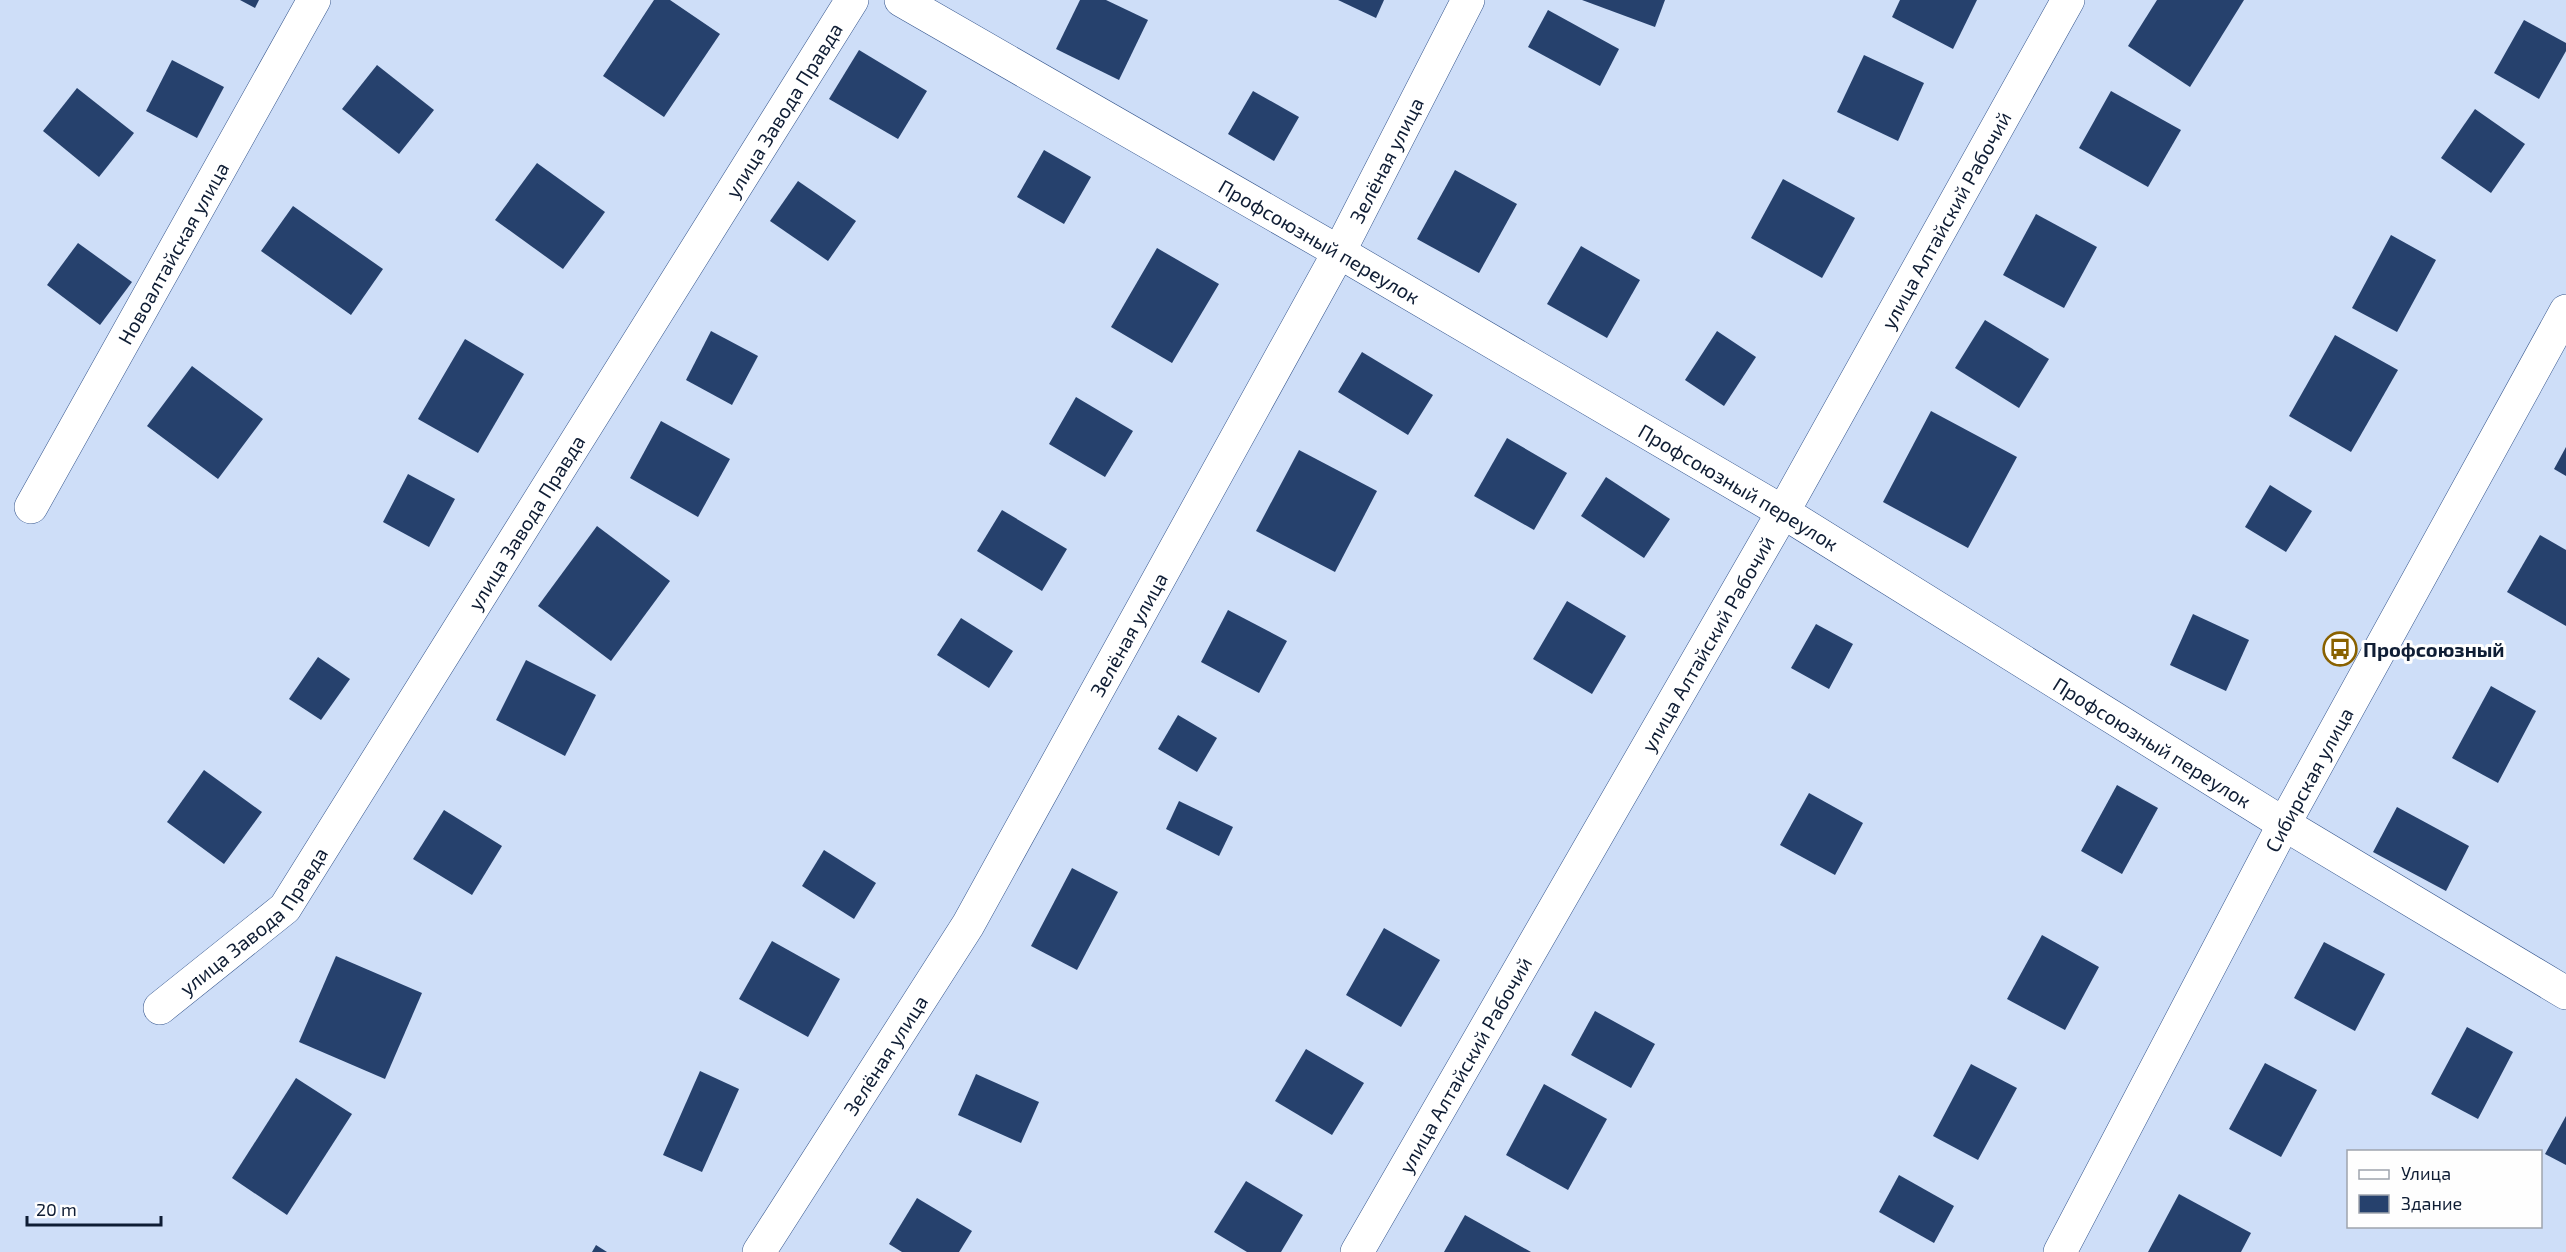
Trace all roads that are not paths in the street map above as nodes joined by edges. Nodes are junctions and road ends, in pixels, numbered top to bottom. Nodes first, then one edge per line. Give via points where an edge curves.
1 (314, 0) edge
2 (852, 0) edge
3 (901, 0) edge
4 (1468, 0) edge
5 (2068, 0) edge
6 (1339, 252) junction
7 (2566, 311) edge
8 (31, 507) dead end
9 (1783, 512) junction
10 (2284, 824) junction
11 (2566, 993) edge
12 (160, 1008) dead end
13 (759, 1252) edge
14 (1357, 1252) edge
15 (2060, 1252) edge

1 - 8 street, Новоалтайская улица
2 - 12 street, улица Завода Правда via 285,908
3 - 6 street, Профсоюзный переулок
4 - 6 street, Зелёная улица
5 - 9 street, улица Алтайский Рабочий
6 - 9 street, Профсоюзный переулок
6 - 13 street, Зелёная улица via 968,925
7 - 10 street, Сибирская улица
9 - 10 street, Профсоюзный переулок
9 - 14 street, улица Алтайский Рабочий
10 - 11 street, Профсоюзный переулок
10 - 15 street, Сибирская улица

